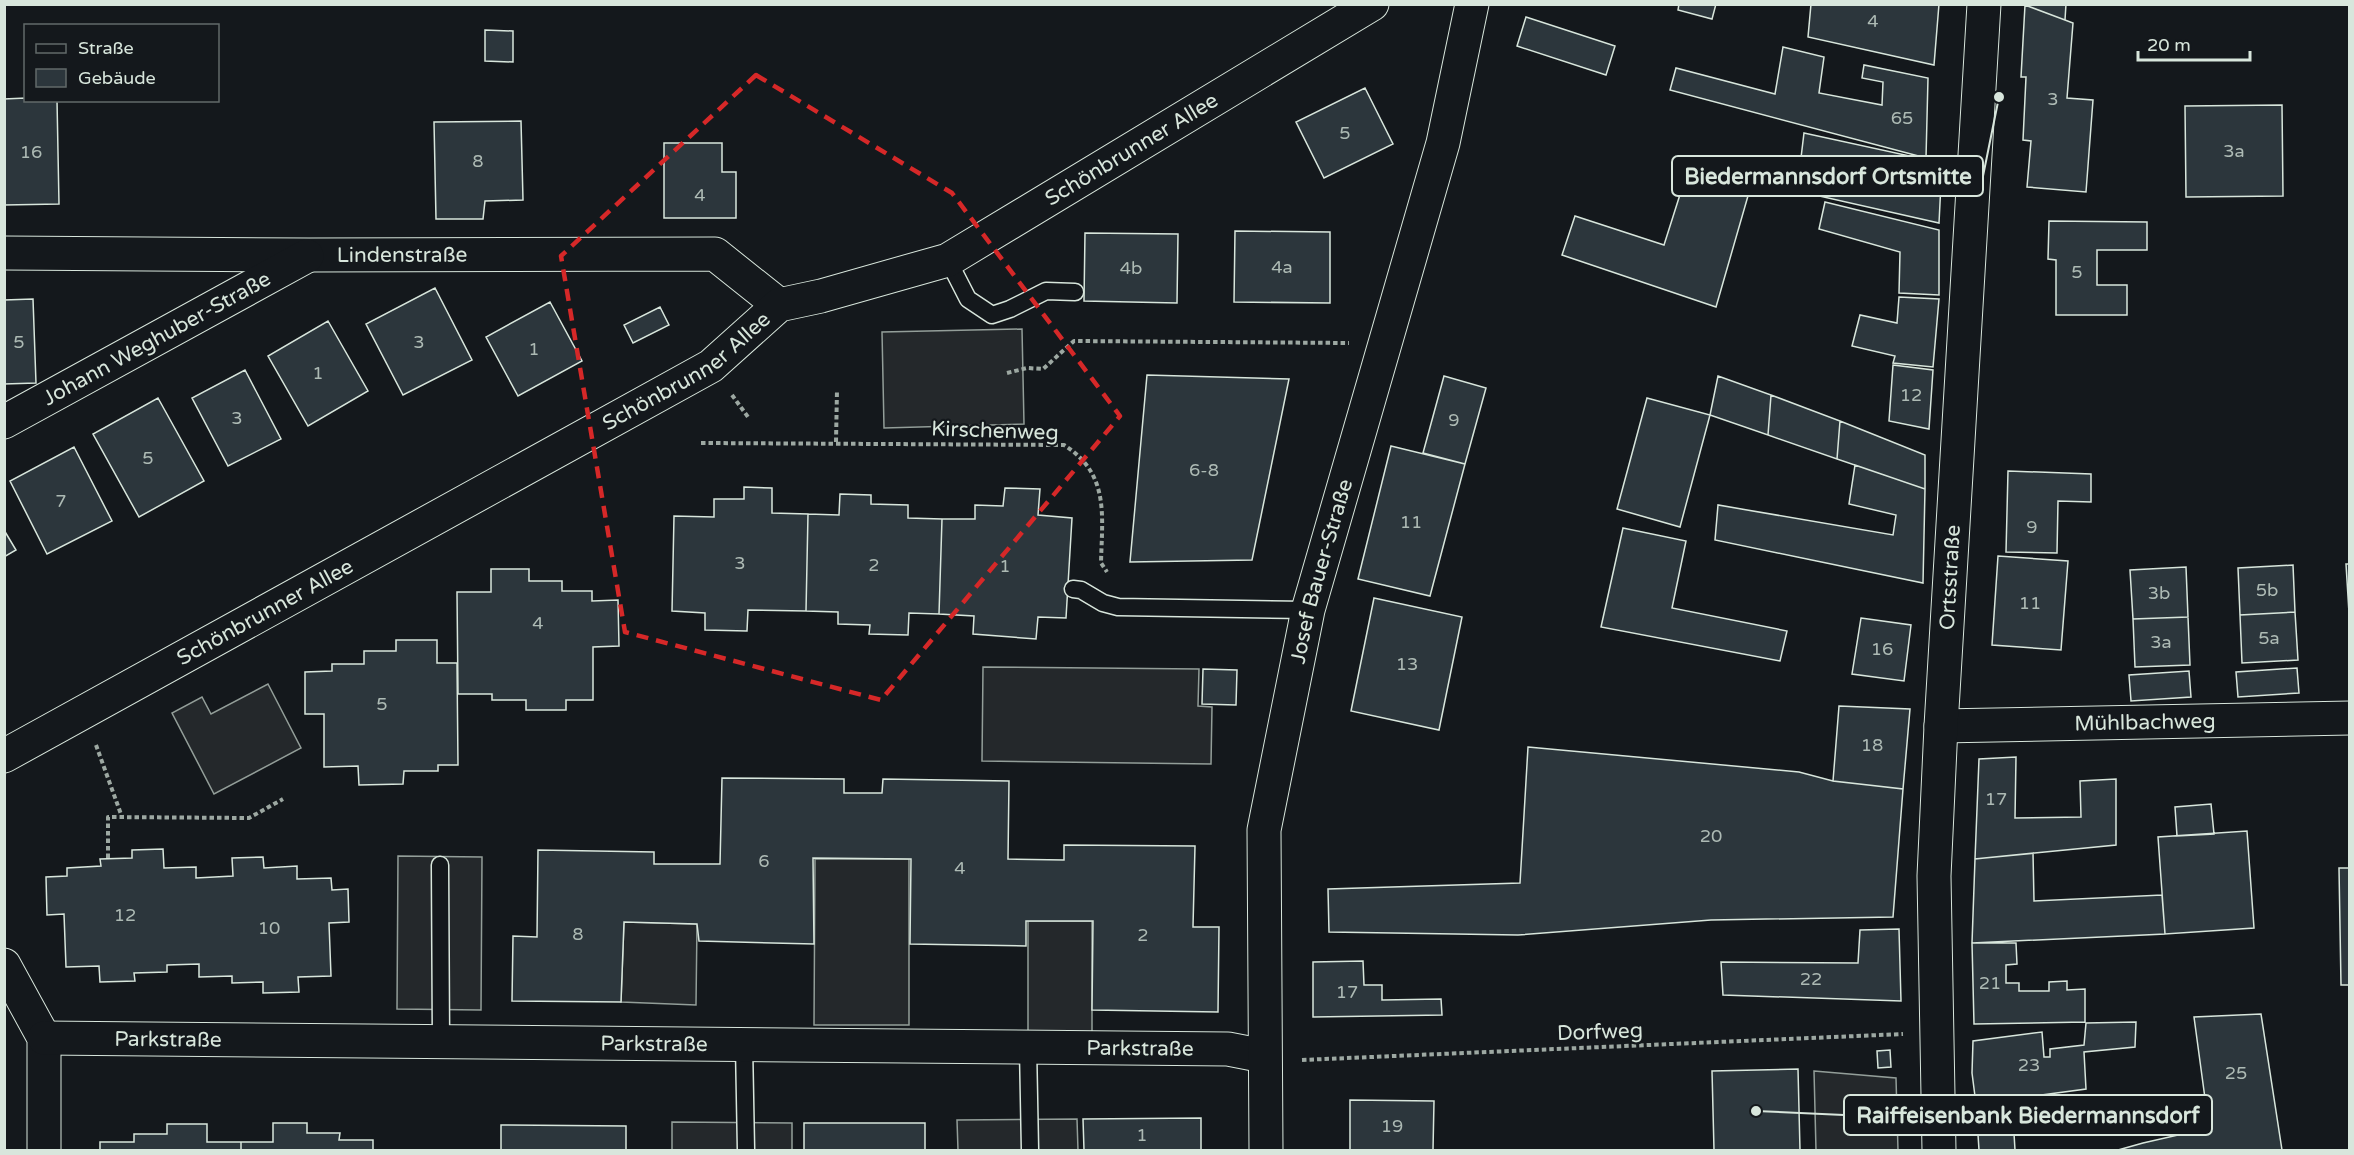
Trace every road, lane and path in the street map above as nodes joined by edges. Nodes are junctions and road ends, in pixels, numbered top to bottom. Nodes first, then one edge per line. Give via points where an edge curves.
1 (1372, 4) edge
2 (1472, 4) edge
3 (1984, 4) edge
4 (4, 253) edge
5 (309, 255) junction
6 (948, 260) junction
7 (1075, 292) dead end
8 (780, 305) junction
9 (1385, 343) junction
10 (1007, 373) dead end
11 (837, 390) dead end
12 (4, 422) edge
13 (836, 442) junction
14 (701, 443) dead end
15 (1111, 578) dead end
16 (1073, 589) dead end
17 (1308, 610) junction
18 (2349, 718) edge
19 (1941, 726) junction
20 (95, 742) dead end
21 (4, 756) edge
22 (283, 798) dead end
23 (122, 818) junction
24 (108, 858) dead end
25 (440, 865) dead end
26 (4, 965) edge
27 (1936, 1032) junction
28 (44, 1038) junction
29 (441, 1042) junction
30 (744, 1045) junction
31 (1028, 1047) junction
32 (1264, 1056) junction
33 (44, 1150) edge
34 (746, 1150) edge
35 (1030, 1150) edge
36 (1266, 1150) edge
37 (1939, 1150) edge

1 - 6 street, Schönbrunner Allee
2 - 9 street, Josef Bauer-Straße via 1443,143
3 - 19 street, Ortsstraße
4 - 5 street, Lindenstraße
5 - 8 street, Lindenstraße via 715,254
5 - 12 street, Johann Weghuber-Straße
6 - 7 lane via 968,299 992,315 1046,291
6 - 8 street, Schönbrunner Allee
8 - 21 street, Schönbrunner Allee via 711,366
9 - 10 path via 1074,341 1043,369
9 - 17 street, Josef Bauer-Straße
11 - 13 path
13 - 14 path, Kirschenweg
13 - 15 path, Kirschenweg via 1064,445 1077,453 1098,480 1102,497 1101,563
16 - 17 lane via 1118,608
17 - 32 street, Josef Bauer-Straße via 1264,830
18 - 19 street, Mühlbachweg
19 - 27 street, Ortsstraße via 1934,876
20 - 23 path
22 - 23 path via 249,818
23 - 24 path via 108,818
25 - 29 lane
26 - 28 street
27 - 32 path, Dorfweg via 1297,1060
27 - 37 street, Ortsstraße
28 - 29 street, Parkstraße
28 - 33 street
29 - 30 street, Parkstraße
30 - 31 street, Parkstraße
30 - 34 lane
31 - 32 street, Parkstraße via 1228,1049
31 - 35 lane
32 - 36 street, Josef Bauer-Straße

